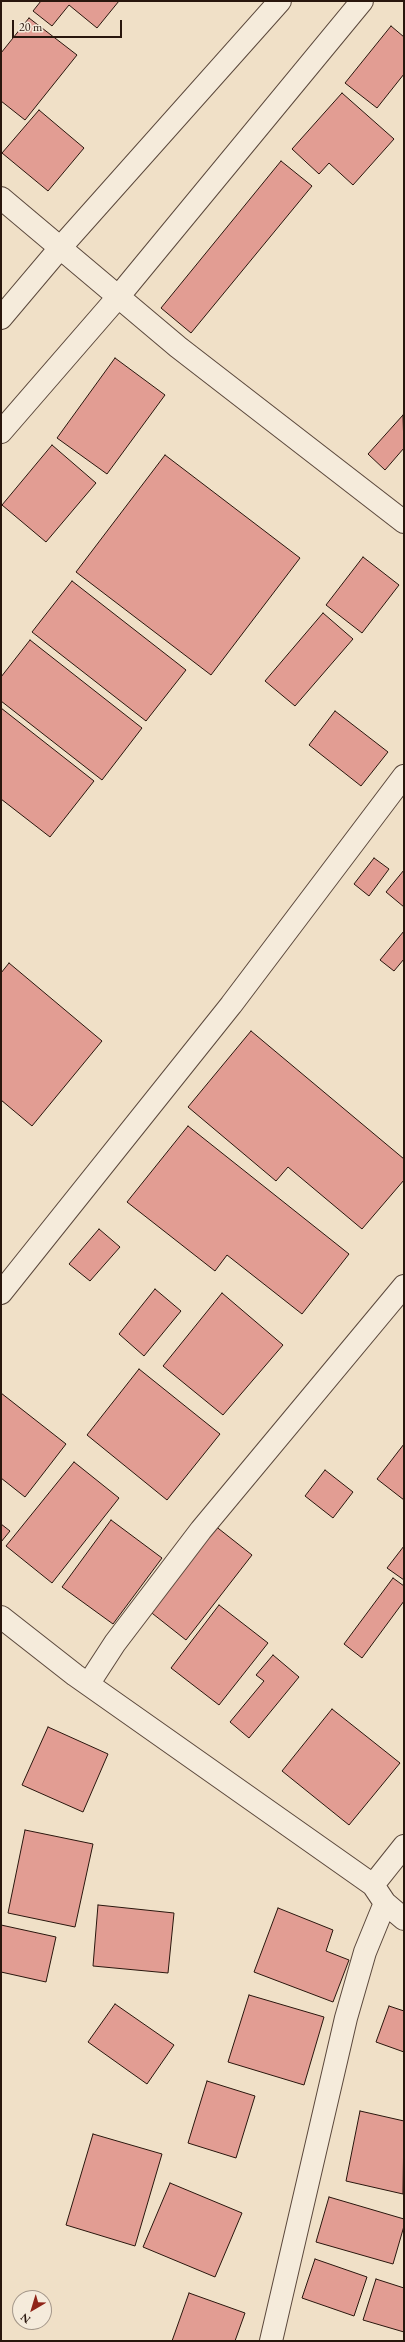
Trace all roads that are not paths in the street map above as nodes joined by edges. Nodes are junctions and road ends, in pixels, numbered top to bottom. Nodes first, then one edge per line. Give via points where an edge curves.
1 (280, 1) edge
2 (362, 1) edge
3 (1, 198) edge
4 (60, 248) junction
5 (118, 297) junction
6 (1, 318) edge
7 (1, 432) edge
8 (404, 522) edge
9 (404, 776) edge
10 (404, 1286) edge
11 (1, 1293) edge
12 (1, 1617) edge
13 (89, 1683) junction
14 (404, 1846) edge
15 (373, 1885) junction
16 (385, 1903) junction
17 (404, 1919) edge
18 (271, 2341) edge

1 - 4 street
2 - 5 street
3 - 4 street
4 - 5 street
4 - 6 street
5 - 7 street
5 - 8 street via 178,347
9 - 11 street via 231,1005
10 - 13 street via 201,1530 115,1643
12 - 13 street
13 - 15 street
14 - 15 street
15 - 16 street
16 - 17 street
16 - 18 street via 365,1952 346,2018

